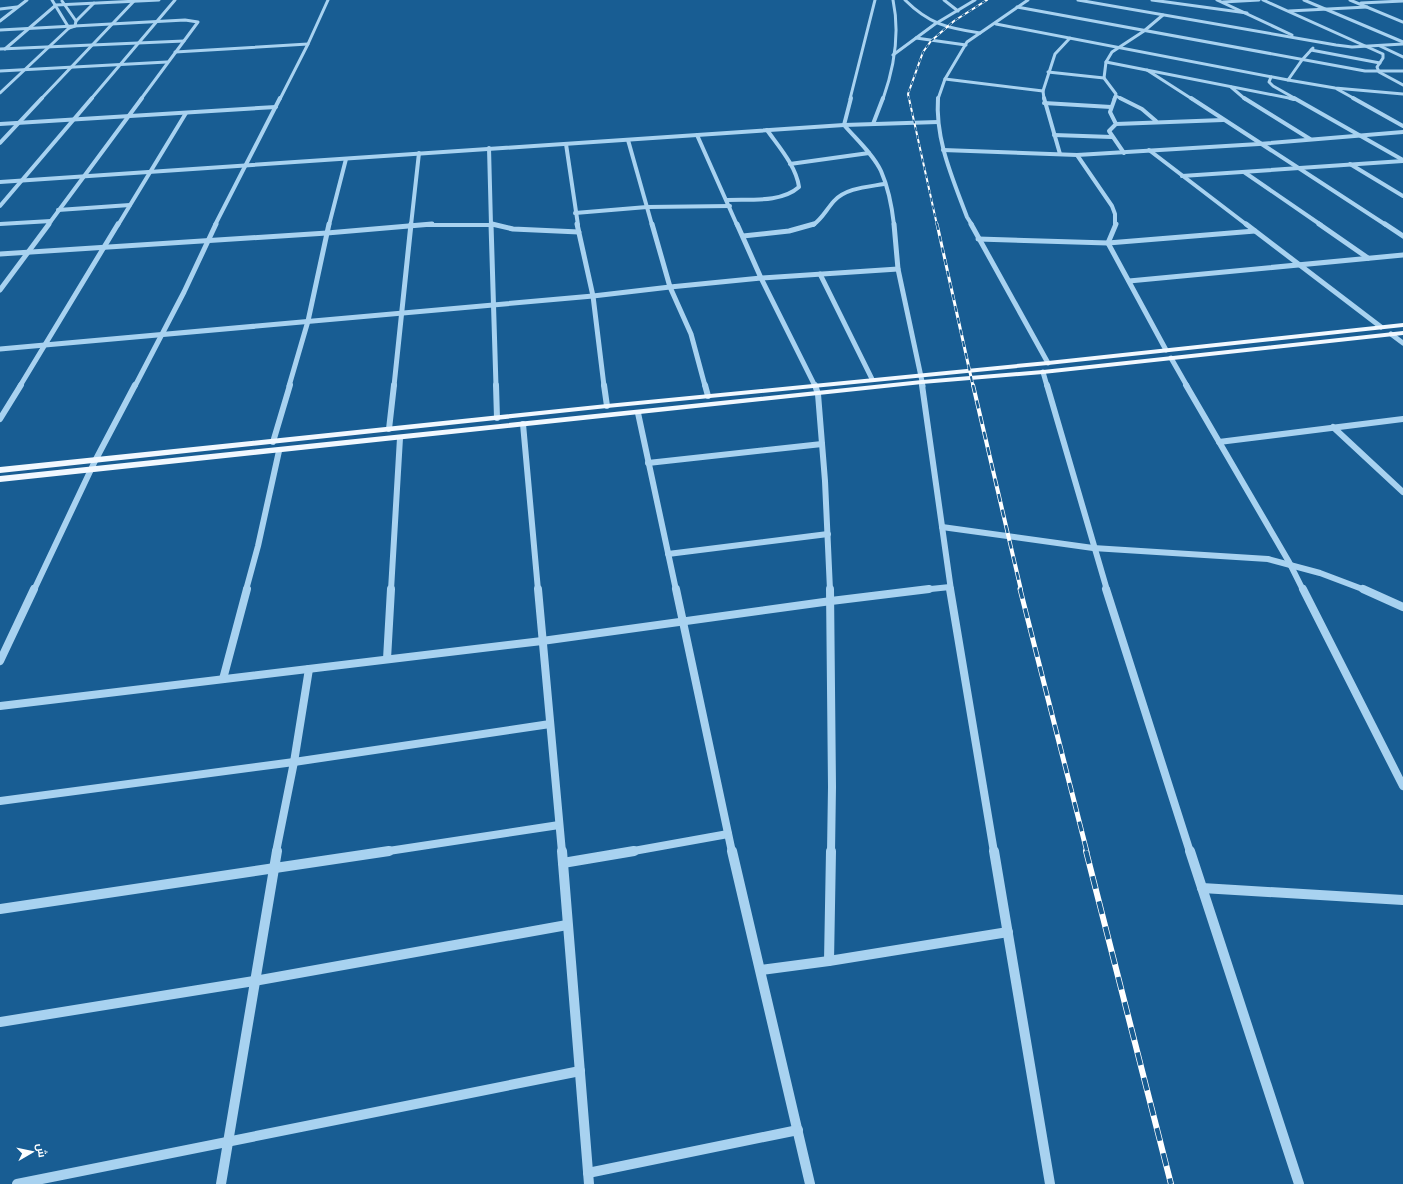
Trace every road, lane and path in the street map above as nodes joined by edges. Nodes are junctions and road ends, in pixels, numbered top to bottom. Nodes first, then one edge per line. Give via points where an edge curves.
1 (27, 0) edge
2 (52, 0) edge
3 (97, 0) edge
4 (159, 0) edge
5 (175, 0) edge
6 (328, 0) edge
7 (875, 0) edge
8 (893, 0) edge
9 (905, 0) edge
10 (944, 0) edge
11 (976, 0) edge
12 (1028, 0) edge
13 (1078, 0) edge
14 (1152, 0) edge
15 (1190, 0) edge
16 (1217, 0) edge
17 (1259, 0) edge
18 (1263, 0) edge
19 (1304, 0) edge
20 (1350, 0) edge
21 (63, 1) edge
22 (134, 1) edge
23 (1398, 1) edge
24 (1221, 2) junction
25 (1403, 2) edge
26 (94, 3) junction
27 (1113, 3) dead end
28 (1358, 3) junction
29 (56, 5) junction
30 (1109, 5) junction
31 (1182, 5) junction
32 (17, 7) junction
33 (1017, 7) junction
34 (1367, 7) junction
35 (0, 9) edge
36 (1325, 9) junction
37 (958, 11) junction
38 (1286, 11) junction
39 (1246, 13) junction
40 (1163, 15) junction
41 (0, 21) edge
42 (76, 21) junction
43 (157, 21) junction
44 (1403, 22) edge
45 (112, 24) junction
46 (935, 24) junction
47 (996, 24) junction
48 (75, 26) junction
49 (68, 27) junction
50 (29, 28) junction
51 (0, 30) edge
52 (1144, 32) junction
53 (980, 33) junction
54 (916, 38) junction
55 (1070, 38) junction
56 (1299, 38) junction
57 (184, 41) junction
58 (1319, 42) junction
59 (138, 43) junction
60 (1403, 43) edge
61 (308, 44) junction
62 (92, 45) junction
63 (966, 45) junction
64 (1364, 46) junction
65 (1379, 46) junction
66 (49, 47) junction
67 (1118, 48) junction
68 (0, 49) edge
69 (4, 49) junction
70 (1311, 50) junction
71 (175, 52) junction
72 (0, 53) edge
73 (893, 55) junction
74 (1403, 57) edge
75 (1302, 60) junction
76 (167, 62) junction
77 (1106, 62) junction
78 (1380, 63) junction
79 (119, 65) junction
80 (72, 67) junction
81 (25, 70) junction
82 (1147, 70) junction
83 (0, 71) edge
84 (1403, 71) edge
85 (1048, 72) junction
86 (1379, 72) junction
87 (1271, 77) junction
88 (1104, 78) junction
89 (946, 79) junction
90 (1288, 80) junction
91 (1403, 85) edge
92 (1230, 87) junction
93 (1335, 88) junction
94 (1043, 90) junction
95 (0, 93) edge
96 (1403, 94) edge
97 (1116, 96) junction
98 (1294, 99) junction
99 (1044, 103) junction
100 (276, 107) junction
101 (1111, 107) junction
102 (186, 113) junction
103 (126, 117) junction
104 (72, 120) junction
105 (1223, 120) junction
106 (1157, 121) junction
107 (938, 122) junction
108 (18, 123) junction
109 (0, 124) edge
110 (873, 124) junction
111 (1116, 124) junction
112 (844, 125) junction
113 (1403, 126) edge
114 (767, 130) junction
115 (1403, 132) edge
116 (1054, 135) junction
117 (1360, 135) junction
118 (697, 136) junction
119 (1112, 138) junction
120 (1311, 139) junction
121 (628, 140) junction
122 (0, 143) edge
123 (566, 144) junction
124 (1259, 144) junction
125 (489, 148) junction
126 (943, 150) junction
127 (1149, 150) junction
128 (869, 153) junction
129 (1124, 153) junction
130 (419, 154) junction
131 (1060, 154) junction
132 (1077, 155) junction
133 (346, 159) junction
134 (1403, 160) edge
135 (790, 164) junction
136 (1349, 164) junction
137 (246, 166) junction
138 (1297, 168) junction
139 (150, 172) junction
140 (1244, 172) junction
141 (83, 176) junction
142 (1182, 176) junction
143 (22, 181) junction
144 (0, 182) edge
145 (884, 184) junction
146 (1403, 196) edge
147 (727, 200) junction
148 (130, 205) junction
149 (0, 206) edge
150 (730, 206) junction
151 (647, 207) junction
152 (58, 210) junction
153 (575, 213) junction
154 (51, 221) junction
155 (0, 224) edge
156 (491, 224) junction
157 (412, 226) junction
158 (579, 232) junction
159 (1255, 232) junction
160 (327, 233) junction
161 (743, 236) junction
162 (1403, 236) edge
163 (978, 239) junction
164 (208, 241) junction
165 (1108, 243) junction
166 (104, 247) junction
167 (27, 252) junction
168 (0, 254) edge
169 (1403, 255) edge
170 (1368, 258) junction
171 (1298, 264) junction
172 (898, 269) junction
173 (820, 274) junction
174 (761, 278) junction
175 (1129, 282) junction
176 (670, 287) junction
177 (0, 290) edge
178 (592, 296) junction
179 (494, 305) junction
180 (401, 314) junction
181 (308, 321) junction
182 (1403, 325) edge
183 (1381, 327) junction
184 (1403, 333) edge
185 (1391, 334) junction
186 (162, 335) junction
187 (1403, 343) edge
188 (46, 344) junction
189 (0, 349) edge
190 (1166, 350) junction
191 (1171, 358) junction
192 (1048, 363) junction
193 (1043, 372) junction
194 (872, 379) junction
195 (921, 379) junction
196 (815, 385) junction
197 (818, 394) junction
198 (708, 396) junction
199 (607, 406) junction
200 (638, 412) junction
201 (497, 418) junction
202 (0, 419) edge
203 (1403, 419) edge
204 (523, 424) junction
205 (1333, 427) junction
206 (389, 429) junction
207 (400, 438) junction
208 (273, 442) junction
209 (1219, 442) junction
210 (822, 444) junction
211 (278, 451) junction
212 (95, 461) junction
213 (648, 463) junction
214 (0, 470) edge
215 (91, 471) junction
216 (0, 479) edge
217 (1403, 492) edge
218 (942, 527) junction
219 (828, 534) junction
220 (1093, 548) junction
221 (668, 554) junction
222 (1288, 562) junction
223 (950, 587) junction
224 (831, 601) junction
225 (1403, 607) edge
226 (682, 621) junction
227 (542, 641) junction
228 (2, 654) edge
229 (387, 659) junction
230 (0, 662) edge
231 (309, 669) junction
232 (223, 680) junction
233 (0, 706) edge
234 (550, 724) junction
235 (294, 762) junction
236 (1403, 786) edge
237 (0, 801) edge
238 (559, 825) junction
239 (728, 834) junction
240 (563, 863) junction
241 (273, 868) junction
242 (1202, 888) junction
243 (1403, 900) edge
244 (0, 909) edge
245 (568, 925) junction
246 (1008, 932) junction
247 (829, 961) junction
248 (761, 970) junction
249 (254, 981) junction
250 (0, 1022) edge
251 (580, 1071) junction
252 (798, 1130) junction
253 (227, 1142) junction
254 (589, 1179) edge
255 (17, 1184) edge
256 (221, 1184) edge
257 (810, 1184) edge
258 (1050, 1184) edge
259 (1299, 1184) edge

1 - 32 street
2 - 29 street
3 - 26 street
4 - 22 street
5 - 43 street
6 - 61 street
7 - 112 street
8 - 73 street via 896,24
9 - 46 street
10 - 37 street
11 - 37 street
12 - 33 street
13 - 30 street
14 - 31 street
15 - 31 street
16 - 24 street
17 - 24 street
18 - 38 street
19 - 36 street
20 - 28 street
21 - 26 street
21 - 29 street
21 - 42 street
22 - 26 street
22 - 45 street
23 - 25 street
23 - 28 street
24 - 39 street
26 - 42 street
27 - 30 street
28 - 34 street
29 - 49 street
29 - 50 street
30 - 40 street
31 - 39 street
32 - 35 street
32 - 41 street
33 - 47 street
33 - 52 street
34 - 36 street
34 - 44 street
36 - 38 street
36 - 60 street
37 - 46 street
38 - 64 street
39 - 56 street
40 - 52 street
40 - 56 street
42 - 48 street
43 - 45 street
43 - 57 street via 198,22
43 - 59 street
45 - 48 street
45 - 62 street
46 - 53 street
46 - 54 street
47 - 53 street
47 - 55 street
48 - 49 street
49 - 50 street
49 - 66 street
50 - 51 street
50 - 69 street
52 - 67 street
52 - 75 street
53 - 63 street
54 - 63 street
54 - 73 street
55 - 67 street
55 - 85 street via 1055,54
56 - 58 street
57 - 59 street
57 - 71 street
58 - 64 street
58 - 70 street
59 - 62 street
59 - 79 street
60 - 65 street
61 - 71 street
61 - 100 street
62 - 66 street
62 - 80 street
63 - 89 street
64 - 65 street
64 - 78 street via 1383,54
65 - 74 street
66 - 69 street
66 - 81 street
67 - 77 street
67 - 87 street
68 - 69 street
69 - 72 street
70 - 75 street
70 - 78 street
71 - 76 street
73 - 110 street via 888,82
75 - 86 street
75 - 90 street
76 - 79 street
76 - 103 street
77 - 82 street
77 - 88 street
78 - 86 street via 1377,67
79 - 80 street
79 - 104 street
80 - 81 street
80 - 108 street
81 - 83 street
81 - 95 street
82 - 92 street
82 - 105 street
84 - 86 street
85 - 88 street
85 - 94 street
86 - 91 street
87 - 90 street
87 - 98 street via 1270,84
88 - 97 street
89 - 94 street
89 - 107 street via 938,99
90 - 93 street
92 - 98 street
92 - 120 street via 1240,96
93 - 96 street
93 - 113 street
94 - 99 street
97 - 101 street
97 - 106 street via 1142,109
98 - 117 street
99 - 101 street
99 - 116 street
100 - 102 street
100 - 137 street
101 - 111 street via 1110,114
102 - 103 street
102 - 139 street
103 - 104 street
103 - 141 street
104 - 108 street
104 - 143 street
105 - 106 street
105 - 124 street
106 - 111 street
107 - 110 street
107 - 126 street
108 - 109 street
108 - 122 street
110 - 112 street
111 - 119 street via 1110,129
112 - 114 street
112 - 128 street
114 - 118 street
114 - 135 street
115 - 117 street
116 - 119 street
116 - 131 street
117 - 120 street
117 - 134 street
118 - 121 street
118 - 147 street
119 - 129 street
120 - 124 street
121 - 123 street
121 - 151 street
123 - 125 street
123 - 153 street
124 - 127 street
124 - 138 street
125 - 130 street
125 - 156 street
126 - 131 street
126 - 163 street via 966,217
127 - 129 street
127 - 142 street
128 - 135 street
128 - 145 street via 881,171
129 - 132 street
130 - 133 street
130 - 157 street
131 - 132 street
132 - 165 street via 1113,207 1116,219
133 - 137 street
133 - 160 street
134 - 136 street
135 - 147 street via 799,185 794,192 780,196
136 - 138 street
136 - 146 street
137 - 139 street
137 - 164 street
138 - 140 street
138 - 162 street
139 - 141 street
139 - 148 street
140 - 142 street
140 - 170 street
141 - 143 street
141 - 152 street
142 - 159 street
143 - 144 street
143 - 149 street
145 - 161 street via 851,190 839,196 825,215 812,225
145 - 172 street via 892,209
147 - 150 street
148 - 152 street
148 - 166 street
150 - 151 street
150 - 161 street
151 - 153 street
151 - 176 street
152 - 154 street
153 - 158 street
154 - 155 street
154 - 167 street
156 - 157 street via 450,223
156 - 158 street via 526,230
156 - 179 street
157 - 160 street
157 - 180 street
158 - 178 street
159 - 165 street
159 - 171 street
160 - 164 street
160 - 181 street
161 - 174 street
163 - 165 street
163 - 192 street
164 - 166 street
164 - 186 street
165 - 175 street
166 - 167 street
166 - 188 street
167 - 168 street
167 - 177 street
169 - 170 street
170 - 171 street
171 - 175 street
171 - 183 street
172 - 173 street
172 - 195 street
173 - 174 street
173 - 194 street
174 - 176 street
174 - 196 street
175 - 190 street
176 - 178 street
176 - 198 street via 691,334
178 - 179 street
178 - 199 street
179 - 180 street
179 - 201 street
180 - 181 street
180 - 206 street
181 - 186 street
181 - 208 street
182 - 183 main road
183 - 190 main road
184 - 185 main road
185 - 187 street
185 - 191 main road
186 - 188 street
186 - 212 street
188 - 189 street
188 - 202 street
190 - 192 main road
191 - 193 main road
191 - 209 street
192 - 195 main road
193 - 195 main road
193 - 220 street
194 - 195 main road
194 - 196 main road
195 - 197 main road
195 - 218 street
196 - 197 street
196 - 198 main road
197 - 200 main road
197 - 210 street
198 - 199 main road
199 - 201 main road
200 - 204 main road
200 - 213 street
201 - 206 main road
203 - 205 street
204 - 207 main road
204 - 227 street
205 - 209 street
205 - 217 street
206 - 208 main road
207 - 211 main road
207 - 229 street
208 - 212 main road
209 - 222 street
210 - 213 street
210 - 219 street
211 - 215 main road
211 - 232 street via 258,546
212 - 214 main road
212 - 215 street
213 - 221 street
215 - 216 main road
215 - 228 street
218 - 220 street
218 - 223 street
219 - 221 street
219 - 224 street
220 - 222 street
220 - 242 street
221 - 226 street
222 - 225 street via 1310,568
222 - 236 street
223 - 224 street
223 - 246 street
224 - 226 street
224 - 247 street via 832,787
226 - 227 street
226 - 239 street
227 - 229 street
227 - 234 street
228 - 230 street
229 - 231 street
231 - 232 street
231 - 235 street
232 - 233 street
234 - 235 street
234 - 238 street
235 - 237 street
235 - 241 street
238 - 240 street
238 - 241 street
239 - 240 street
239 - 248 street
240 - 245 street
241 - 244 street
241 - 249 street
242 - 243 street
242 - 259 street
245 - 249 street
245 - 251 street
246 - 247 street
246 - 258 street
247 - 248 street
248 - 252 street
249 - 250 street
249 - 253 street
251 - 253 street
251 - 254 street
252 - 254 street
252 - 257 street
253 - 255 street
253 - 256 street

